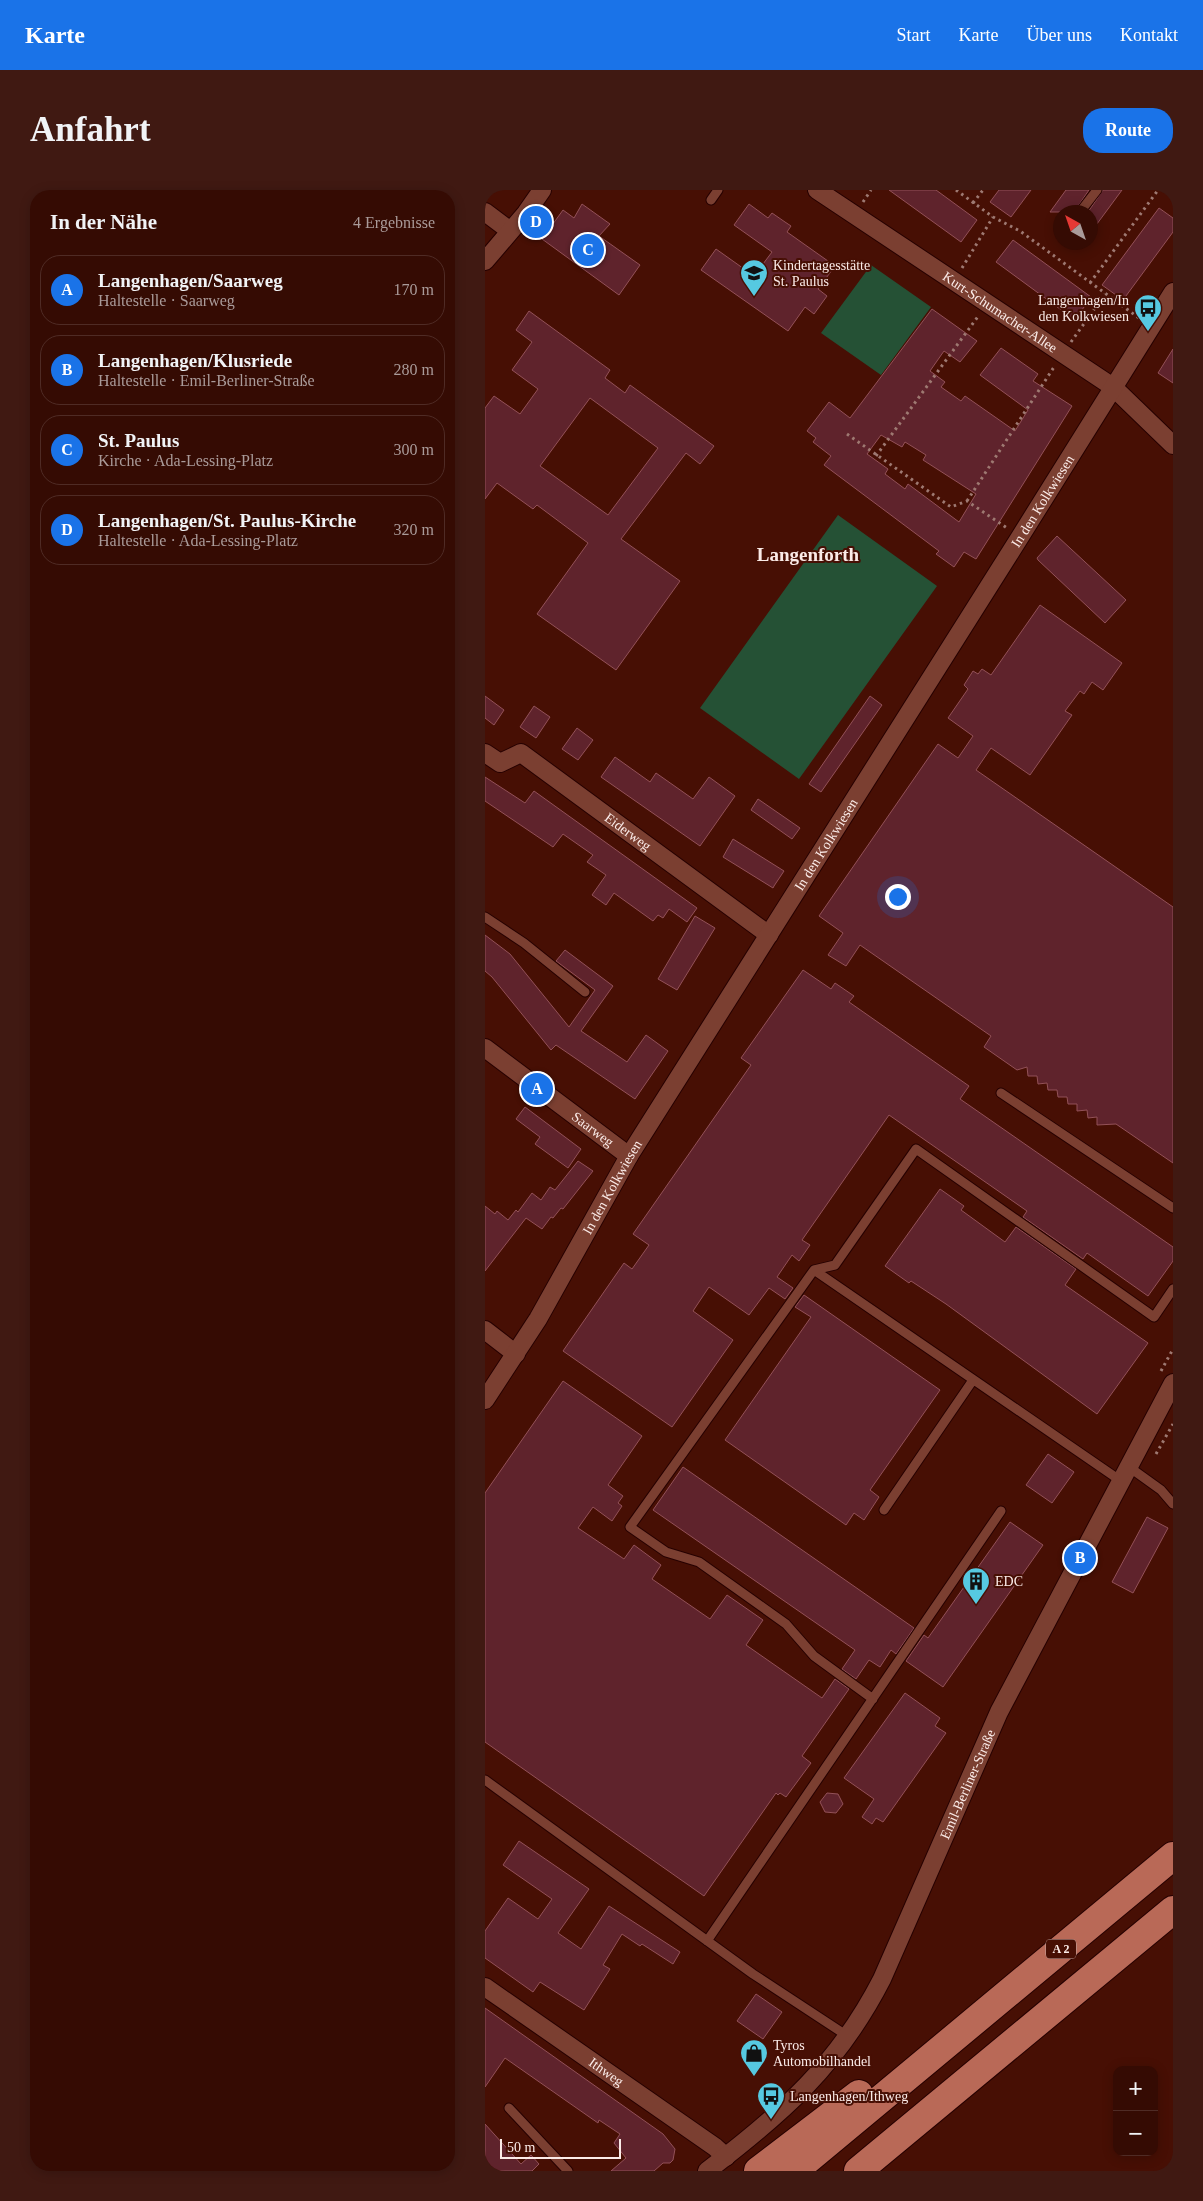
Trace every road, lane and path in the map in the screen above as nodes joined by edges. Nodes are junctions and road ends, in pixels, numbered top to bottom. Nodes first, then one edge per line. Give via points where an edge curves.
1 (542, 190) edge
2 (719, 190) edge
3 (817, 190) edge
4 (955, 190) edge
5 (983, 190) edge
6 (1097, 190) edge
7 (1158, 190) edge
8 (711, 200) dead end
9 (973, 203) junction
10 (1085, 205) edge
11 (485, 212) edge
12 (993, 217) junction
13 (509, 230) junction
14 (485, 261) edge
15 (953, 281) junction
16 (1090, 283) junction
17 (1173, 292) edge
18 (1105, 294) junction
19 (987, 304) junction
20 (1152, 327) junction
21 (1063, 354) junction
22 (1113, 387) junction
23 (847, 434) dead end
24 (1173, 446) edge
25 (877, 456) junction
26 (967, 501) junction
27 (1020, 537) junction
28 (485, 753) edge
29 (485, 917) edge
30 (769, 934) junction
31 (585, 992) dead end
32 (485, 1048) edge
33 (1001, 1093) dead end
34 (629, 1156) junction
35 (1173, 1208) edge
36 (814, 1270) junction
37 (1173, 1289) edge
38 (485, 1330) edge
39 (516, 1354) junction
40 (973, 1380) junction
41 (1173, 1384) edge
42 (485, 1400) edge
43 (1125, 1474) junction
44 (1173, 1504) edge
45 (884, 1510) dead end
46 (1001, 1512) dead end
47 (873, 1699) junction
48 (485, 1780) edge
49 (1173, 1856) edge
50 (1173, 1910) edge
51 (707, 1941) junction
52 (485, 1987) edge
53 (965, 2029) junction
54 (849, 2037) junction
55 (991, 2060) junction
56 (509, 2108) dead end
57 (726, 2157) junction
58 (568, 2171) edge
59 (707, 2171) edge
60 (758, 2171) edge
61 (794, 2171) edge
62 (858, 2171) edge
63 (886, 2171) edge

1 - 13 street
2 - 8 lane
3 - 15 street, Kurt-Schumacher-Allee
4 - 9 path
5 - 9 path
6 - 10 lane
7 - 16 path
9 - 12 path
11 - 13 street
12 - 15 path
12 - 16 path via 1020,231
13 - 14 street
15 - 19 street, Kurt-Schumacher-Allee
16 - 18 path
17 - 20 street, In den Kolkwiesen
18 - 20 path
18 - 21 path
19 - 21 street, Kurt-Schumacher-Allee
19 - 25 path
20 - 22 street, In den Kolkwiesen
21 - 22 street, Kurt-Schumacher-Allee
21 - 26 path
22 - 24 street, Kurt-Schumacher-Allee
22 - 27 street, In den Kolkwiesen
23 - 25 path
25 - 26 path via 951,506
26 - 27 path
27 - 30 street, In den Kolkwiesen
28 - 30 street, Eiderweg via 500,763 521,753
29 - 31 lane via 524,943
30 - 34 street, In den Kolkwiesen
32 - 34 street, Saarweg
33 - 35 lane
34 - 39 street, In den Kolkwiesen
36 - 37 lane via 835,1265 916,1149 1154,1317
36 - 40 lane
36 - 47 lane via 630,1526 666,1552 699,1562 786,1624 814,1656
38 - 39 street
39 - 42 street, In den Kolkwiesen
40 - 43 lane
40 - 45 lane
41 - 43 street, Emil-Berliner-Straße
43 - 44 lane via 1161,1490
43 - 54 street, Emil-Berliner-Straße via 999,1712 882,1979
46 - 47 lane
47 - 51 lane
48 - 51 lane
49 - 53 highway, A 2
50 - 55 highway
51 - 54 lane
52 - 57 street, Ithweg
53 - 60 highway via 879,2079
53 - 61 highway, A 2
54 - 57 street, Emil-Berliner-Straße via 794,2100
55 - 62 highway
55 - 63 highway via 925,2136
56 - 58 lane
57 - 59 street, Emil-Berliner-Straße

